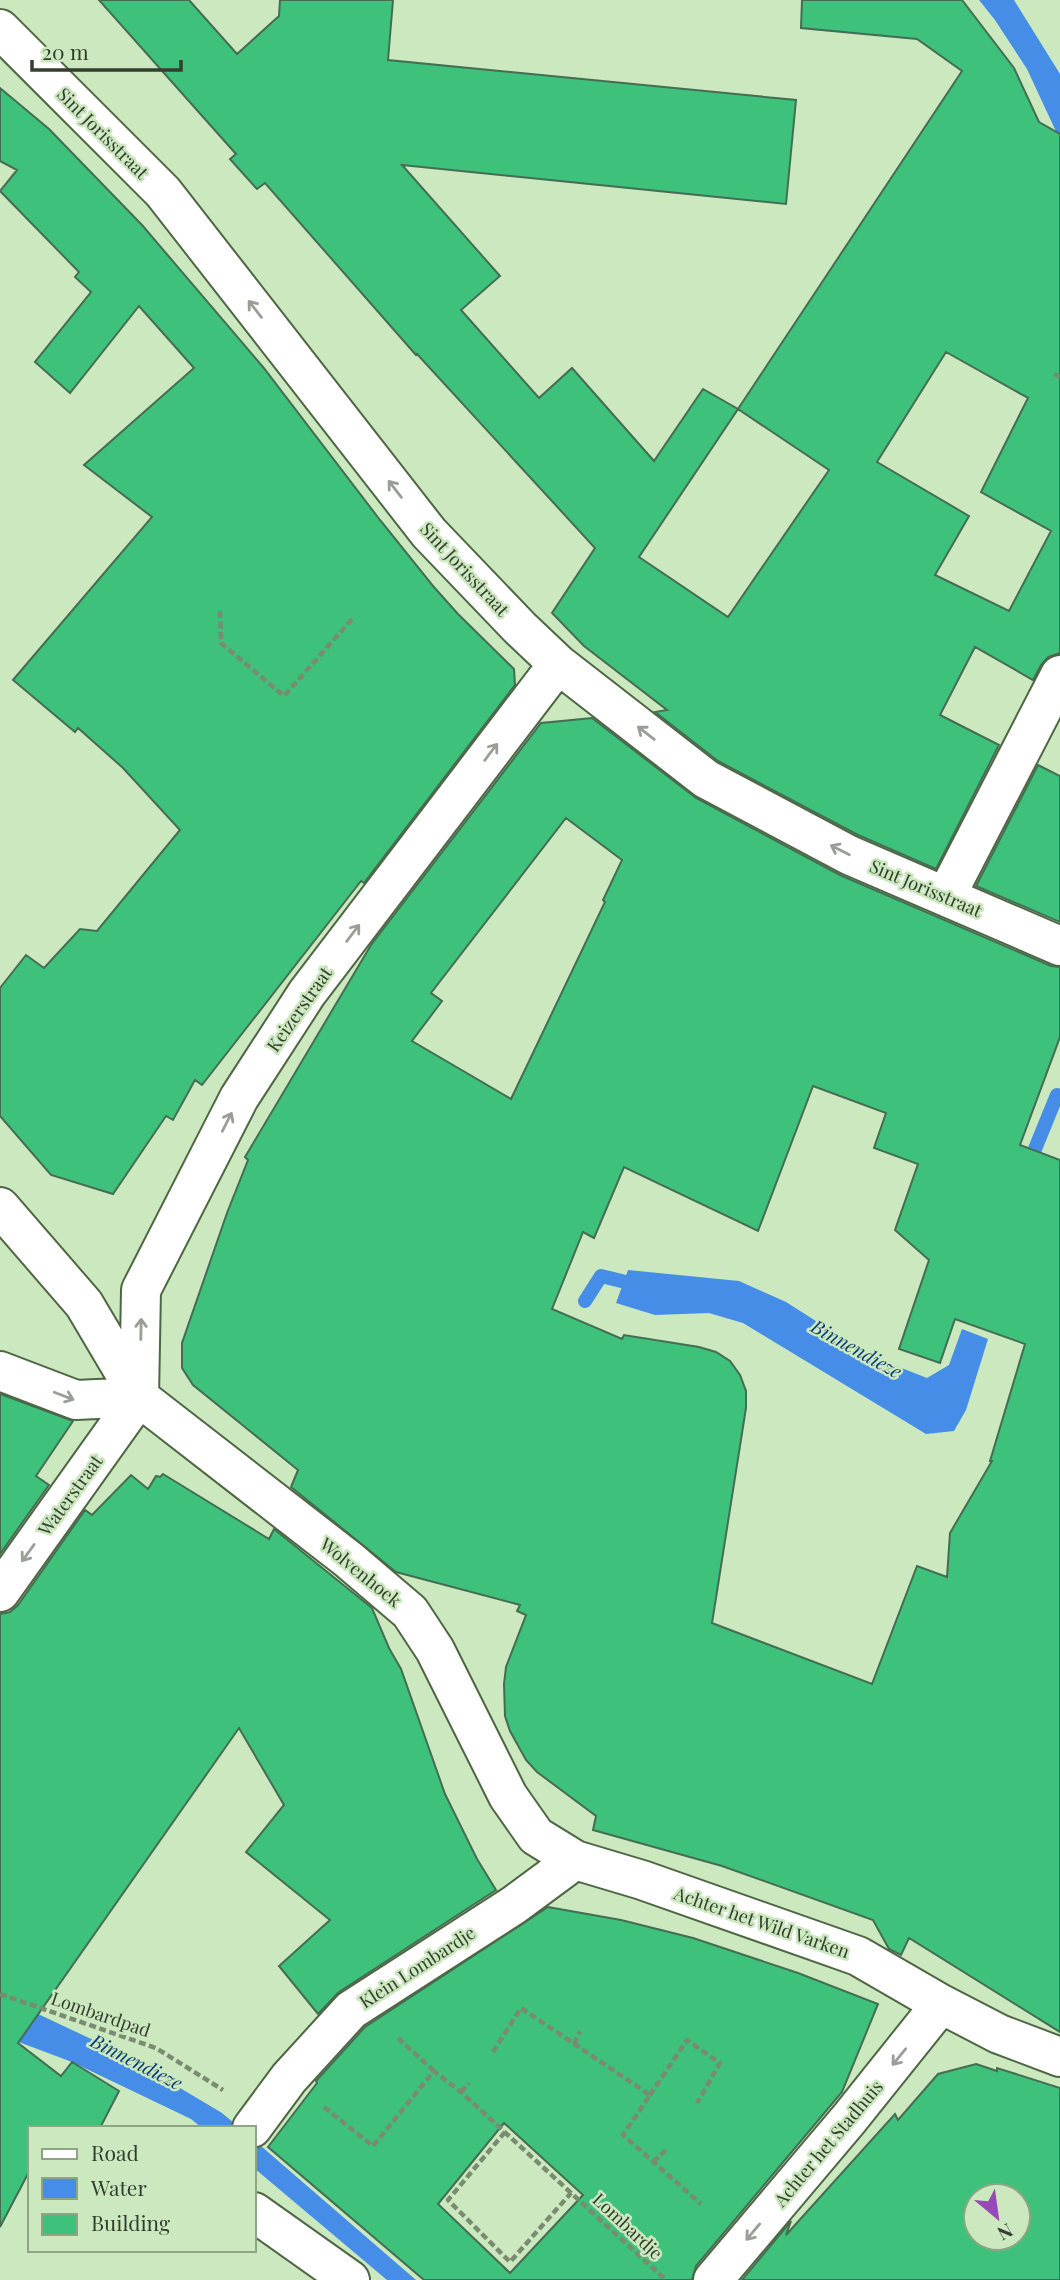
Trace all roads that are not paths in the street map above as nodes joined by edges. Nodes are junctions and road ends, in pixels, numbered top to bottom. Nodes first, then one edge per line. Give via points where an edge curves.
1 (0, 29) edge
2 (558, 664) junction
3 (1060, 675) edge
4 (946, 896) junction
5 (1060, 946) edge
6 (0, 1208) edge
7 (0, 1371) edge
8 (139, 1397) junction
9 (0, 1592) edge
10 (575, 1860) junction
11 (941, 2004) junction
12 (1060, 2057) edge
13 (255, 2123) edge
14 (256, 2213) edge
15 (351, 2280) edge
16 (713, 2280) edge

2 -> 1 street, Sint Jorisstraat via 429,533 163,192
4 -> 2 street, Sint Jorisstraat via 849,855 706,779
8 -> 2 street, Keizerstraat via 141,1290 239,1098 307,993
3 - 4 street
4 - 5 street, Sint Jorisstraat
6 - 8 street via 84,1304
7 -> 8 street via 76,1401
8 -> 9 street, Waterstraat
8 - 10 street, Wolvenhoek via 410,1612 435,1650 508,1796 536,1836
10 - 11 street, Achter het Wild Varken via 858,1955
10 - 13 street, Klein Lombardje via 351,2010
11 - 12 street, Achter het Wild Varken via 999,2034
11 -> 16 street, Achter het Stadhuis
14 - 15 street

